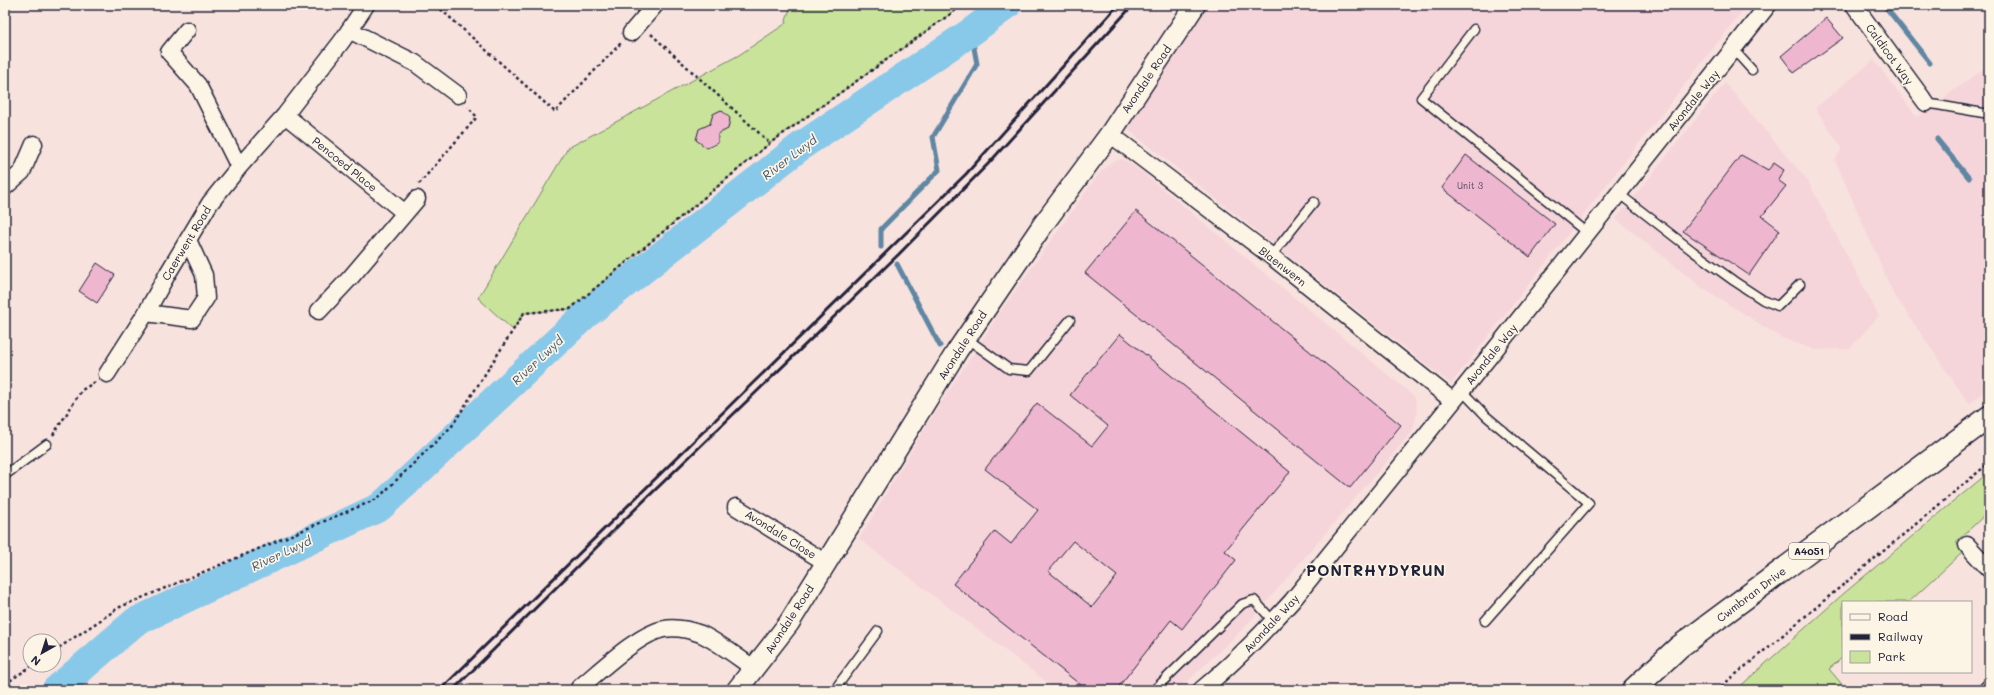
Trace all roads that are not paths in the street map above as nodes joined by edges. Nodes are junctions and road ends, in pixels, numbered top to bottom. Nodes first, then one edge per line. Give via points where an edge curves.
1 (366, 5) edge
2 (655, 5) edge
3 (1195, 5) edge
4 (1768, 5) edge
5 (1854, 5) edge
6 (635, 28) road end
7 (1474, 29) dead end
8 (187, 30) dead end
9 (349, 30) junction
10 (1733, 49) junction
11 (1752, 70) dead end
12 (458, 94) road end
13 (1926, 103) joint
14 (1989, 114) edge
15 (285, 115) junction
16 (1110, 134) junction
17 (34, 144) dead end
18 (239, 167) junction
19 (5, 187) edge
20 (1618, 193) junction
21 (417, 199) road end
22 (1314, 202) dead end
23 (405, 213) junction
24 (1587, 233) junction
25 (188, 240) junction
26 (1271, 256) junction
27 (1800, 284) dead end
28 (319, 311) dead end
29 (146, 313) junction
30 (1070, 320) dead end
31 (966, 338) junction
32 (108, 374) road end
33 (1458, 396) junction
34 (1989, 417) edge
35 (47, 444) road end
36 (5, 475) edge
37 (736, 507) dead end
38 (1967, 545) dead end
39 (826, 562) junction
40 (1989, 569) edge
41 (1485, 621) dead end
42 (1274, 622) junction
43 (878, 631) dead end
44 (755, 670) junction
45 (579, 688) dead end
46 (737, 690) edge
47 (841, 690) edge
48 (1154, 690) edge
49 (1201, 690) edge
50 (1633, 690) edge

1 - 9 street, Caerwent Road
2 - 6 street
3 - 16 street, Avondale Road
4 - 10 street, Avondale Way
5 - 13 street, Caldicot Way
7 - 24 lane via 1421,98
8 - 18 street via 169,52 198,86
9 - 12 street via 415,63
9 - 15 street, Caerwent Road
10 - 11 lane
10 - 20 street, Avondale Way
13 - 14 lane
15 - 18 street, Caerwent Road
15 - 23 street, Pencoed Place
16 - 26 street, Blaenwern
16 - 31 street, Avondale Road via 1042,226
17 - 19 street via 22,172
18 - 25 street, Caerwent Road via 210,203
20 - 24 street, Avondale Way
20 - 27 lane via 1694,252 1763,300 1778,306
21 - 23 street
22 - 26 lane
23 - 28 street
24 - 33 street, Avondale Way
25 - 29 street, Caerwent Road
25 - 29 street via 204,275 206,298 192,319
26 - 33 street, Blaenwern
29 - 32 street, Caerwent Road
30 - 31 lane via 1029,371 1009,370
31 - 39 street, Avondale Road
33 - 41 lane via 1486,416 1588,502
33 - 42 street, Avondale Way
34 - 50 main road, Cwmbran Drive / A4051 via 1679,647
35 - 36 lane
37 - 39 street, Avondale Close
38 - 40 street
39 - 44 street, Avondale Road via 786,628
42 - 48 lane via 1254,600 1242,604
42 - 49 street, Avondale Way via 1224,672
43 - 47 lane via 838,685
44 - 45 street via 700,634 664,629 640,640
44 - 46 street, Avondale Road

